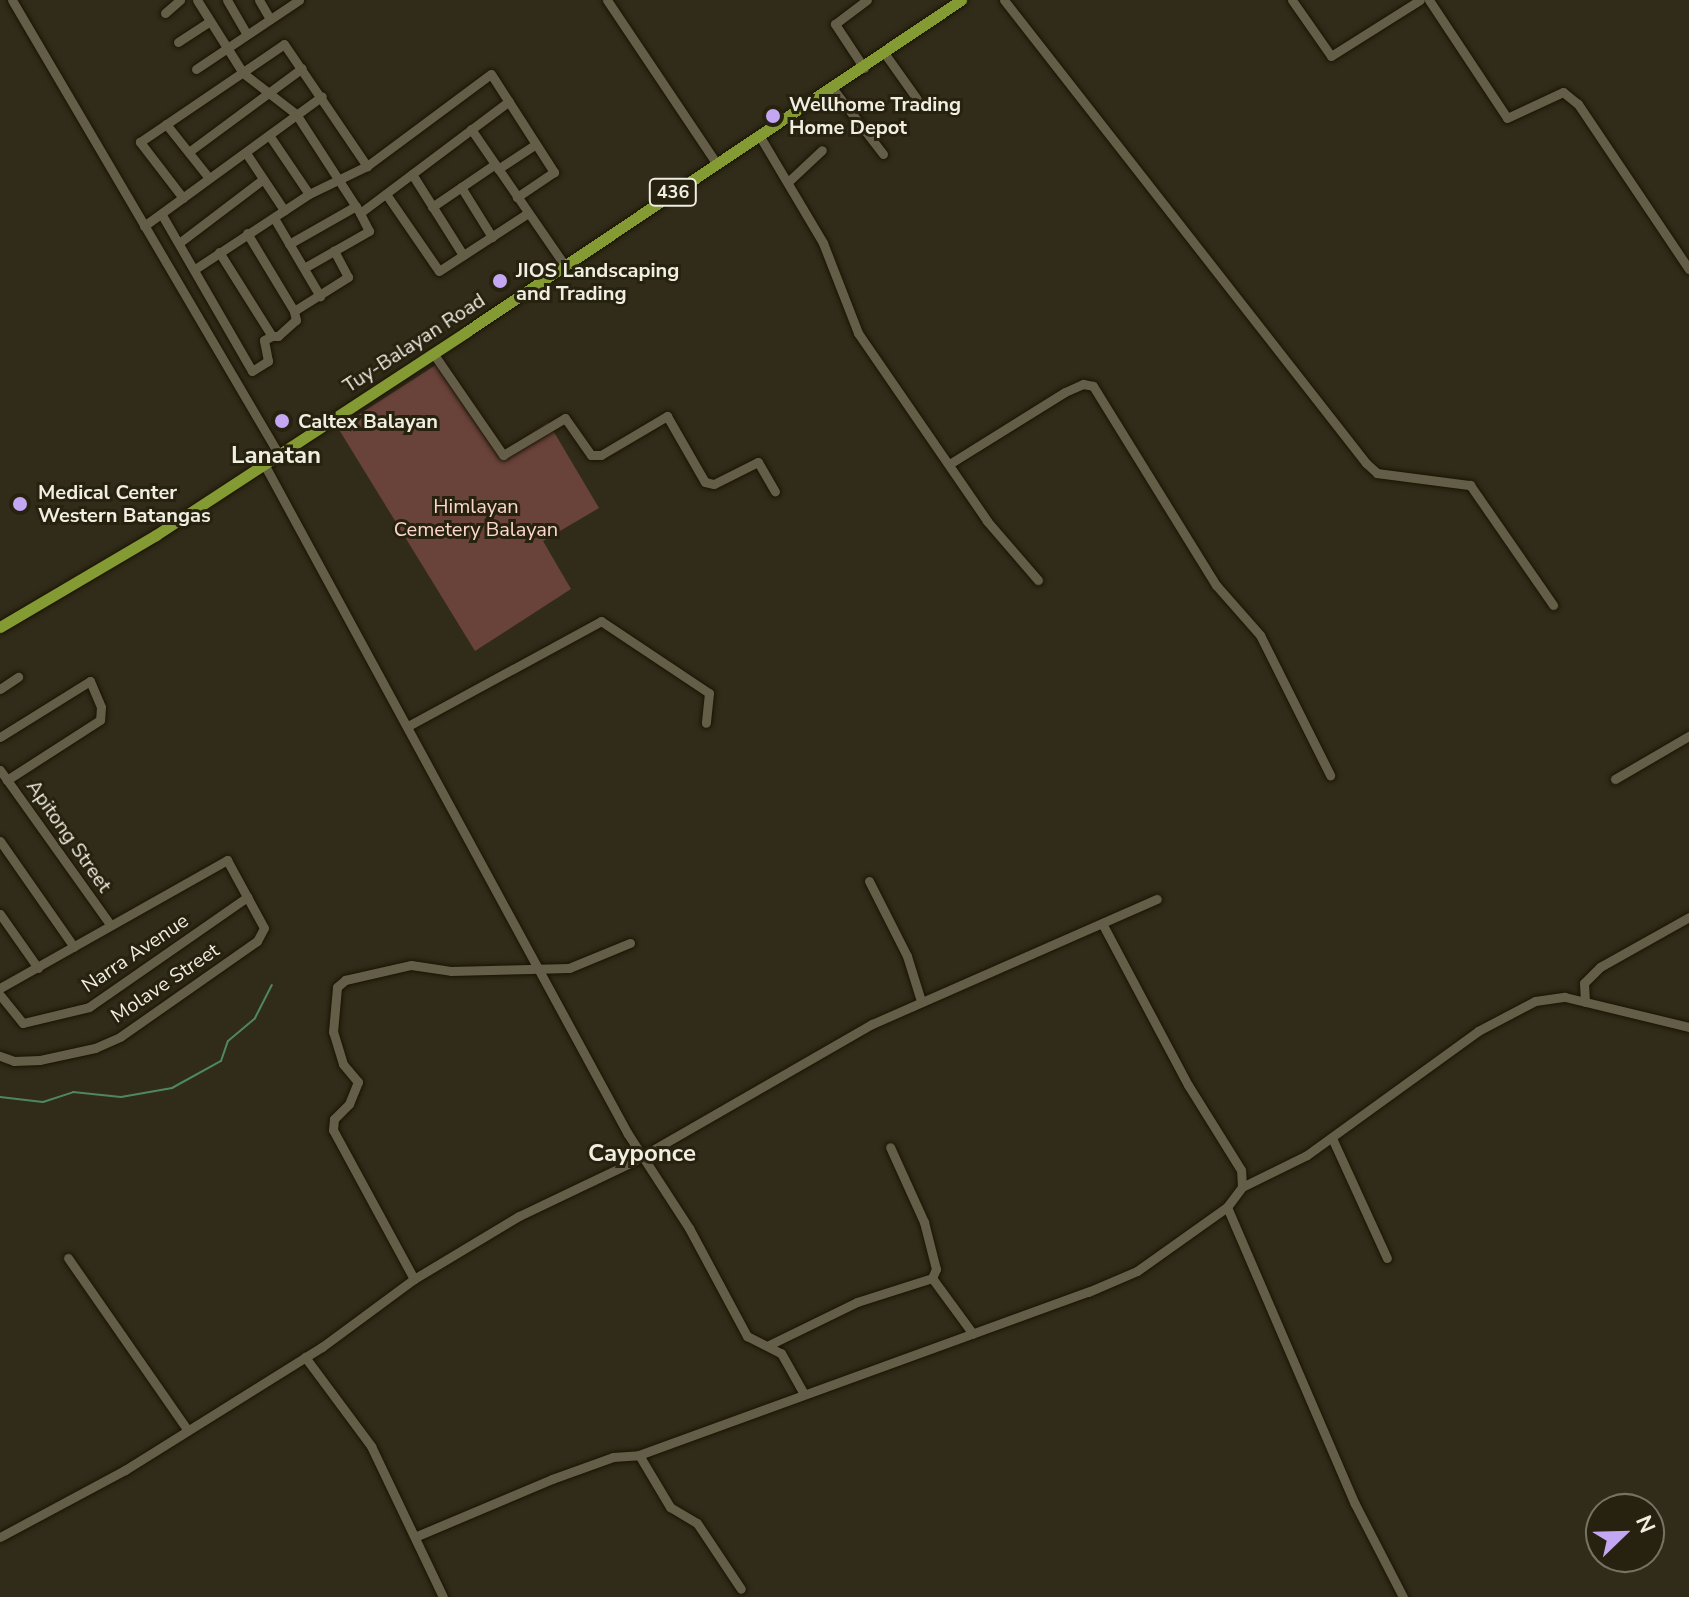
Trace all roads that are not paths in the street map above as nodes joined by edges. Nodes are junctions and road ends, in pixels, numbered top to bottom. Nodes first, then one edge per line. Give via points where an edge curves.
1 (12, 0) edge
2 (180, 0) edge
3 (197, 0) edge
4 (227, 0) edge
5 (259, 0) edge
6 (607, 0) edge
7 (867, 0) edge
8 (961, 0) edge
9 (1004, 0) edge
10 (1292, 0) edge
11 (1420, 0) edge
12 (1429, 0) edge
13 (292, 2) edge
14 (165, 13) dead end
15 (270, 19) junction
16 (209, 22) junction
17 (247, 34) junction
18 (178, 42) dead end
19 (226, 48) junction
20 (885, 54) junction
21 (302, 68) junction
22 (864, 68) junction
23 (196, 69) dead end
24 (243, 73) junction
25 (833, 89) junction
26 (268, 93) junction
27 (322, 96) junction
28 (917, 99) dead end
29 (509, 101) junction
30 (296, 114) junction
31 (166, 124) junction
32 (471, 129) junction
33 (269, 135) junction
34 (759, 135) junction
35 (536, 144) junction
36 (822, 150) dead end
37 (190, 151) junction
38 (246, 153) junction
39 (883, 154) dead end
40 (716, 163) junction
41 (367, 166) junction
42 (496, 166) junction
43 (412, 174) junction
44 (209, 178) junction
45 (262, 180) junction
46 (789, 181) junction
47 (340, 183) junction
48 (461, 187) junction
49 (309, 194) junction
50 (386, 194) junction
51 (517, 197) junction
52 (183, 198) junction
53 (432, 207) junction
54 (284, 210) junction
55 (358, 210) junction
56 (528, 213) junction
57 (162, 215) junction
58 (274, 218) junction
59 (144, 226) junction
60 (247, 233) junction
61 (492, 237) junction
62 (179, 243) junction
63 (289, 244) junction
64 (334, 251) junction
65 (219, 252) junction
66 (463, 255) junction
67 (565, 266) junction
68 (304, 268) junction
69 (195, 269) junction
70 (1689, 269) edge
71 (320, 296) junction
72 (294, 311) junction
73 (272, 336) junction
74 (433, 353) junction
75 (278, 453) junction
76 (951, 463) junction
77 (264, 464) junction
78 (775, 492) dead end
79 (1038, 580) dead end
80 (1553, 605) dead end
81 (0, 627) edge
82 (18, 677) dead end
83 (0, 689) edge
84 (706, 723) dead end
85 (408, 726) junction
86 (1689, 736) edge
87 (0, 737) edge
88 (0, 770) edge
89 (1330, 775) dead end
90 (1615, 779) dead end
91 (7, 780) junction
92 (0, 841) edge
93 (869, 881) dead end
94 (247, 897) junction
95 (1157, 899) dead end
96 (0, 914) edge
97 (1689, 917) edge
98 (109, 923) junction
99 (1102, 923) junction
100 (630, 943) dead end
101 (74, 947) junction
102 (38, 968) junction
103 (539, 969) junction
104 (0, 988) edge
105 (0, 995) edge
106 (921, 1001) junction
107 (1585, 1002) junction
108 (1689, 1027) edge
109 (0, 1056) edge
110 (1332, 1138) junction
111 (890, 1147) dead end
112 (640, 1153) junction
113 (1242, 1187) junction
114 (1227, 1207) junction
115 (68, 1258) dead end
116 (1387, 1258) dead end
117 (932, 1278) junction
118 (414, 1279) junction
119 (973, 1334) junction
120 (769, 1345) junction
121 (305, 1357) junction
122 (804, 1394) junction
123 (187, 1429) junction
124 (639, 1455) junction
125 (417, 1536) junction
126 (0, 1537) edge
127 (741, 1589) dead end
128 (443, 1597) edge
129 (1403, 1597) edge

1 - 59 street
2 - 14 street
3 - 16 street
4 - 17 street
5 - 15 street
6 - 40 street
7 - 22 street via 835,24
8 - 20 main road, Tuy-Balayan Road / 436
9 - 80 street via 1366,463 1377,473 1470,485
10 - 11 street via 1331,56
12 - 70 street via 1507,118 1563,92 1578,104
13 - 15 street
15 - 17 street
16 - 18 street
16 - 19 street
17 - 19 street
19 - 23 street
19 - 24 street
20 - 22 main road, Tuy-Balayan Road / 436
20 - 28 street
21 - 24 street via 284,44
21 - 26 street
21 - 27 street
22 - 25 main road, Tuy-Balayan Road / 436
24 - 26 street
24 - 31 street
25 - 34 main road, Tuy-Balayan Road / 436
25 - 39 street
26 - 30 street
26 - 37 street
27 - 30 street
27 - 41 street
29 - 32 street
29 - 35 street
29 - 41 street via 491,74
30 - 33 street
30 - 47 street
31 - 37 street
31 - 52 street via 140,142
32 - 42 street
32 - 43 street
33 - 38 street
33 - 49 street
34 - 40 main road, Tuy-Balayan Road / 436
34 - 46 street
35 - 42 street
35 - 51 street via 554,172
36 - 46 street
37 - 44 street
38 - 44 street
38 - 45 street
40 - 67 main road, Tuy-Balayan Road / 436
41 - 47 street
42 - 48 street
42 - 51 street
43 - 50 street
43 - 53 street
44 - 52 street
45 - 54 street
45 - 62 street
46 - 76 street via 823,243 858,333
47 - 49 street
47 - 55 street
48 - 53 street
48 - 61 street
49 - 54 street
50 - 55 street
50 - 66 street via 439,271
51 - 56 street
52 - 57 street
53 - 66 street
54 - 58 street
55 - 63 street
55 - 64 street via 369,231
56 - 61 street
56 - 67 street
57 - 59 street
57 - 62 street
58 - 60 street
58 - 63 street
59 - 75 street
60 - 65 street
60 - 72 street
61 - 66 street
62 - 69 street
63 - 68 street
64 - 68 street
64 - 71 street via 348,277
65 - 69 street
65 - 73 street
67 - 74 main road, Tuy-Balayan Road / 436
68 - 71 street
69 - 73 street via 252,371 268,361 264,340
71 - 72 street
72 - 73 street via 296,320
74 - 75 main road, Tuy-Balayan Road / 436
74 - 78 street via 503,455 565,418 591,455 601,455 667,416 705,482 714,484 758,462
75 - 77 main road, Tuy-Balayan Road / 436
76 - 79 street via 997,533 1026,559
76 - 89 street via 1065,392 1083,384 1093,386 1209,574 1260,635
77 - 81 main road, Tuy-Balayan Road / 436
77 - 85 street
82 - 83 street
84 - 85 street via 709,693 601,621
85 - 103 street
86 - 90 street
87 - 91 street via 90,681 101,707 100,720
88 - 91 street, Apitong Street
91 - 98 street, Apitong Street
92 - 101 street
93 - 106 street via 907,956
94 - 98 street, Molave Street via 227,860
94 - 105 street, Narra Avenue via 89,1007 23,1023
94 - 109 street, Molave Street via 264,928 257,941 152,1017 95,1048 40,1060
95 - 99 street
96 - 102 street
97 - 107 street via 1600,967 1584,983
98 - 101 street
99 - 106 street
99 - 113 street via 1188,1085 1241,1170
100 - 103 street via 569,968
101 - 102 street
102 - 104 street
103 - 112 street
103 - 118 street via 451,971 411,965 345,980 337,987 333,1032 343,1064 358,1082 349,1104 334,1119 333,1130
106 - 112 street
107 - 108 street
107 - 110 street via 1554,997 1522,1006 1478,1031
110 - 113 street via 1265,1180
110 - 116 street
111 - 117 street via 924,1222 936,1269
112 - 118 street
112 - 120 street via 689,1228 747,1336
113 - 114 street
114 - 119 street via 1137,1271
114 - 129 street via 1355,1504
115 - 123 street
117 - 119 street
117 - 120 street via 857,1302
118 - 121 street
119 - 122 street
120 - 122 street via 790,1363
121 - 123 street
121 - 125 street via 363,1433
122 - 124 street
123 - 126 street via 125,1470
124 - 125 street via 613,1457 552,1479
124 - 127 street via 670,1507 697,1523
125 - 128 street

